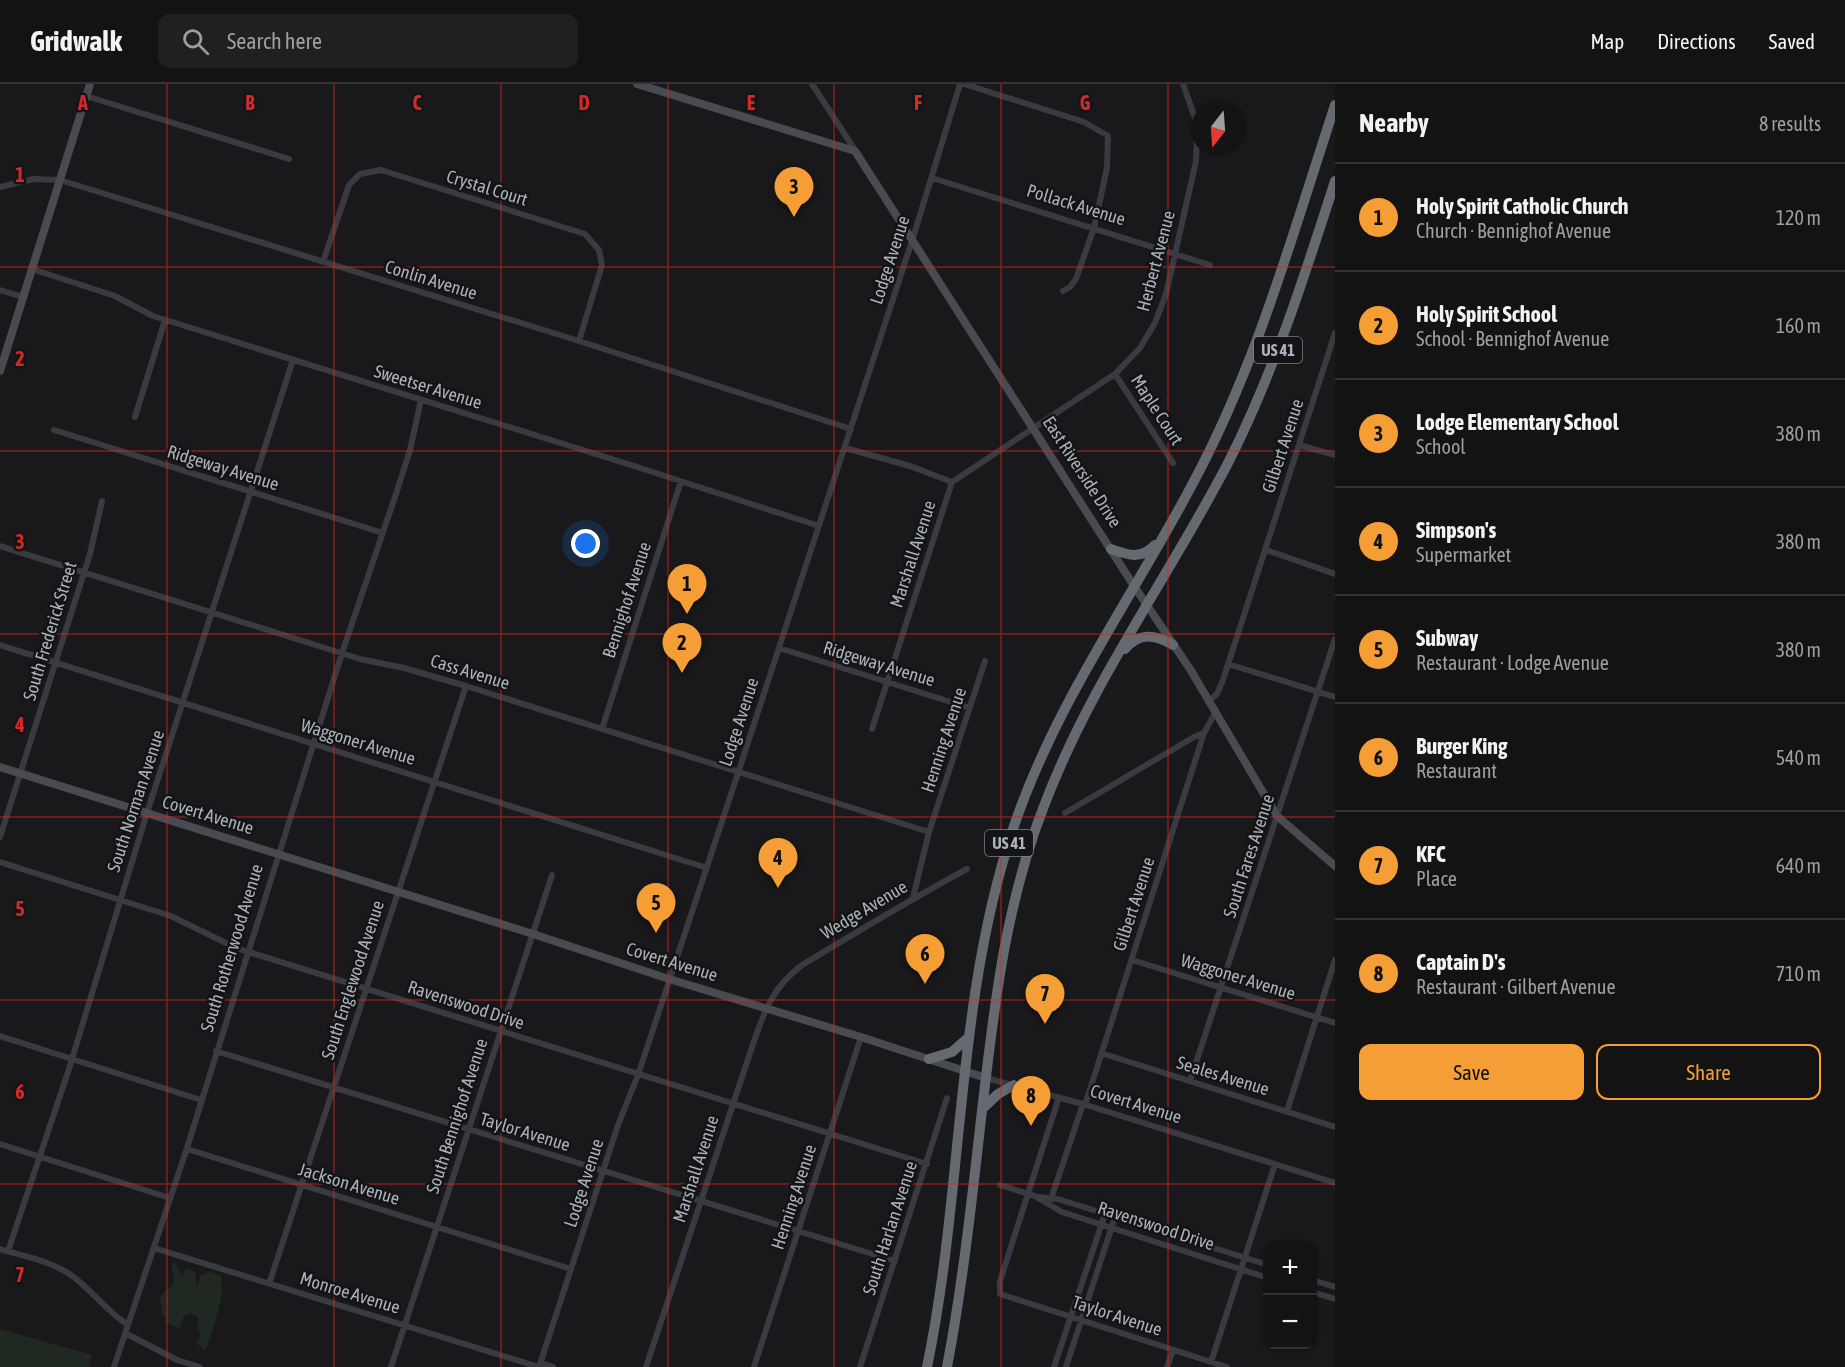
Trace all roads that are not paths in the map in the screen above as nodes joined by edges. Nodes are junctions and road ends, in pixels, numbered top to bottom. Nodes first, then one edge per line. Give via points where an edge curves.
1 (90, 84) edge
2 (637, 84) edge
3 (812, 84) edge
4 (962, 84) edge
5 (1183, 84) edge
6 (86, 96) junction
7 (1335, 99) edge
8 (1335, 105) edge
9 (1326, 132) junction
10 (855, 151) junction
11 (289, 159) dead end
12 (932, 178) junction
13 (60, 180) junction
14 (1335, 181) edge
15 (0, 187) edge
16 (1094, 228) junction
17 (912, 241) junction
18 (1176, 253) junction
19 (323, 262) junction
20 (1210, 265) dead end
21 (32, 269) junction
22 (0, 290) edge
23 (1063, 291) dead end
24 (23, 297) junction
25 (165, 320) junction
26 (1335, 333) edge
27 (579, 341) junction
28 (293, 360) junction
29 (0, 371) edge
30 (1115, 374) junction
31 (421, 400) junction
32 (135, 417) dead end
33 (1034, 427) junction
34 (851, 429) junction
35 (54, 430) dead end
36 (1299, 445) junction
37 (845, 448) junction
38 (1335, 456) edge
39 (1173, 463) dead end
40 (681, 481) junction
41 (952, 482) junction
42 (250, 492) junction
43 (102, 501) dead end
44 (1171, 523) junction
45 (819, 526) junction
46 (383, 533) junction
47 (0, 546) edge
48 (1111, 549) junction
49 (1266, 550) junction
50 (84, 572) junction
51 (1335, 574) edge
52 (1134, 586) junction
53 (1146, 605) junction
54 (211, 612) junction
55 (1335, 639) edge
56 (0, 645) edge
57 (1173, 645) junction
58 (779, 648) junction
59 (342, 653) junction
60 (985, 661) dead end
61 (56, 663) junction
62 (1228, 664) junction
63 (1109, 668) junction
64 (887, 682) junction
65 (466, 686) junction
66 (1318, 692) junction
67 (1335, 697) edge
68 (1208, 702) junction
69 (183, 703) junction
70 (970, 708) junction
71 (1215, 713) junction
72 (602, 729) junction
73 (872, 729) dead end
74 (1204, 733) junction
75 (313, 743) junction
76 (0, 767) edge
77 (20, 773) junction
78 (738, 773) junction
79 (434, 781) junction
80 (147, 813) junction
81 (1065, 813) dead end
82 (1277, 816) junction
83 (929, 832) junction
84 (0, 837) edge
85 (278, 854) junction
86 (0, 862) edge
87 (1335, 866) edge
88 (706, 868) junction
89 (967, 869) dead end
90 (552, 875) dead end
91 (398, 892) junction
92 (913, 898) junction
93 (120, 900) junction
94 (533, 934) junction
95 (247, 951) junction
96 (1132, 960) junction
97 (1335, 960) edge
98 (669, 979) junction
99 (781, 985) joint
100 (1221, 987) junction
101 (366, 988) junction
102 (765, 1008) junction
103 (1317, 1017) junction
104 (1335, 1023) edge
105 (500, 1032) junction
106 (0, 1036) edge
107 (861, 1037) junction
108 (969, 1037) junction
109 (216, 1051) junction
110 (1101, 1053) junction
111 (70, 1059) junction
112 (929, 1059) junction
113 (966, 1072) junction
114 (638, 1075) junction
115 (986, 1078) junction
116 (1190, 1081) junction
117 (1014, 1085) junction
118 (334, 1087) junction
119 (1059, 1097) junction
120 (947, 1098) dead end
121 (201, 1100) junction
122 (733, 1104) junction
123 (1084, 1105) junction
124 (982, 1108) junction
125 (1287, 1112) junction
126 (1335, 1127) edge
127 (468, 1130) junction
128 (830, 1133) junction
129 (0, 1144) edge
130 (186, 1149) junction
131 (39, 1157) junction
132 (927, 1164) junction
133 (1275, 1164) junction
134 (604, 1171) junction
135 (1335, 1183) edge
136 (301, 1185) junction
137 (1000, 1185) dead end
138 (1027, 1194) junction
139 (1038, 1197) junction
140 (170, 1198) junction
141 (1052, 1198) junction
142 (701, 1200) junction
143 (1049, 1206) junction
144 (1105, 1214) junction
145 (1115, 1217) junction
146 (1101, 1225) junction
147 (436, 1227) junction
148 (1112, 1228) junction
149 (799, 1231) junction
150 (154, 1248) junction
151 (0, 1249) edge
152 (8, 1251) junction
153 (1244, 1258) junction
154 (895, 1261) junction
155 (1263, 1264) edge
156 (571, 1269) junction
157 (1240, 1269) junction
158 (1263, 1276) edge
159 (1317, 1282) edge
160 (269, 1284) junction
161 (1335, 1287) edge
162 (1317, 1294) edge
163 (1335, 1299) edge
164 (1070, 1317) junction
165 (1081, 1321) junction
166 (128, 1325) junction
167 (405, 1325) junction
168 (125, 1333) junction
169 (1173, 1350) junction
170 (1211, 1362) junction
171 (539, 1366) edge
172 (114, 1367) edge
173 (200, 1367) edge
174 (391, 1367) edge
175 (553, 1367) edge
176 (646, 1367) edge
177 (754, 1367) edge
178 (860, 1367) edge
179 (927, 1367) edge
180 (947, 1367) edge
181 (1054, 1367) edge
182 (1066, 1367) edge
183 (1167, 1367) edge
184 (1227, 1367) edge

1 - 6 street
2 - 10 street
3 - 10 street, East Riverside Drive
4 - 12 street, Lodge Avenue
4 - 16 street via 1084,122 1108,136 1107,168
5 - 18 street, Herbert Avenue via 1193,109 1197,144
6 - 11 street
6 - 13 street
7 - 9 highway
8 - 9 highway, US 41
9 - 44 highway, US 41 via 1246,369 1212,446
10 - 17 street, East Riverside Drive
12 - 16 street, Pollack Avenue
12 - 17 street, Lodge Avenue
13 - 15 street, Conlin Avenue via 30,180
13 - 19 street, Conlin Avenue
13 - 21 street
14 - 53 highway, US 41 via 1286,329 1257,401 1226,467
16 - 18 street, Pollack Avenue
16 - 23 street via 1076,279
17 - 33 street, East Riverside Drive
17 - 34 street, Lodge Avenue
18 - 20 street, Pollack Avenue
18 - 30 street, Herbert Avenue via 1155,323 1140,348
19 - 27 street, Conlin Avenue
19 - 27 street, Crystal Court via 349,186 360,174 381,170 585,234 599,250 602,265
21 - 24 street
21 - 25 street, Sweetser Avenue via 115,296
22 - 24 street
24 - 29 street
25 - 28 street, Sweetser Avenue
25 - 32 street
26 - 36 street, Gilbert Avenue
27 - 34 street, Conlin Avenue
28 - 31 street, Sweetser Avenue
28 - 42 street, South Norman Avenue
30 - 33 street, Herbert Avenue
30 - 39 street, Maple Court
31 - 40 street, Sweetser Avenue
31 - 46 street, South Rotherwood Avenue via 410,450
33 - 41 street, Marshall Avenue
33 - 48 street, East Riverside Drive
34 - 37 street, Lodge Avenue
35 - 42 street, Ridgeway Avenue
36 - 38 street
36 - 49 street, Gilbert Avenue
37 - 41 street
37 - 45 street, Lodge Avenue
40 - 45 street, Sweetser Avenue
40 - 72 street, Bennighof Avenue
41 - 64 street, Marshall Avenue
42 - 46 street, Ridgeway Avenue
42 - 54 street, South Norman Avenue
43 - 50 street, South Frederick Street
44 - 48 highway via 1143,555
44 - 52 highway, US 41
45 - 58 street, Lodge Avenue
46 - 59 street, South Rotherwood Avenue
47 - 50 street, Cass Avenue
48 - 52 street, East Riverside Drive
49 - 51 street
49 - 62 street, Gilbert Avenue
50 - 54 street, Cass Avenue
50 - 61 street, South Frederick Street
52 - 53 street, East Riverside Drive
52 - 108 highway, US 41 via 1076,685 1022,803 992,902
53 - 57 street, East Riverside Drive
53 - 63 highway, US 41
54 - 59 street, Cass Avenue
54 - 69 street, South Norman Avenue
55 - 66 street, South Fares Avenue
56 - 61 street, Waggoner Avenue
57 - 63 highway via 1155,636 1137,638
57 - 68 street, East Riverside Drive
58 - 64 street, Ridgeway Avenue
58 - 78 street, Lodge Avenue
59 - 65 street, Cass Avenue
59 - 75 street, South Rotherwood Avenue
60 - 70 street, Henning Avenue
61 - 69 street, Waggoner Avenue
61 - 77 street, South Frederick Street
62 - 66 street
62 - 68 street, Gilbert Avenue via 1220,688
63 - 115 highway, US 41 via 1060,763 1027,853 1003,949
64 - 70 street, Ridgeway Avenue
64 - 73 street, Marshall Avenue
65 - 72 street, Cass Avenue
65 - 79 street, South Englewood Avenue
66 - 67 street
66 - 82 street, South Fares Avenue
68 - 71 street, East Riverside Drive
69 - 75 street, Waggoner Avenue
69 - 80 street, South Norman Avenue
70 - 83 street, Henning Avenue
71 - 74 street, Gilbert Avenue
71 - 82 street, East Riverside Drive
72 - 78 street, Cass Avenue
74 - 81 street
74 - 96 street, Gilbert Avenue
75 - 79 street, Waggoner Avenue
75 - 85 street, South Rotherwood Avenue
76 - 77 street, Covert Avenue
77 - 80 street, Covert Avenue
77 - 84 street, South Frederick Street
78 - 83 street, Cass Avenue
78 - 88 street, Lodge Avenue
79 - 88 street, Waggoner Avenue
79 - 91 street, South Englewood Avenue
80 - 85 street, Covert Avenue
80 - 93 street, South Norman Avenue
82 - 87 street, East Riverside Drive
82 - 100 street, South Fares Avenue
83 - 92 street, Henning Avenue
85 - 91 street, Covert Avenue
85 - 95 street, South Rotherwood Avenue
86 - 93 street, Ravenswood Drive
88 - 98 street, Lodge Avenue
89 - 92 street, Wedge Avenue
90 - 94 street, South Bennighof Avenue
91 - 94 street, Covert Avenue
91 - 101 street, South Englewood Avenue
92 - 99 street, Wedge Avenue via 802,965
93 - 95 street, Ravenswood Drive via 181,920
93 - 111 street, South Norman Avenue
94 - 98 street, Covert Avenue
94 - 105 street, South Bennighof Avenue
95 - 101 street, Ravenswood Drive
95 - 109 street, South Rotherwood Avenue
96 - 100 street, Waggoner Avenue
96 - 110 street, Gilbert Avenue
97 - 103 street
98 - 102 street, Covert Avenue
98 - 114 street, Lodge Avenue
99 - 102 street, Marshall Avenue
100 - 103 street, Waggoner Avenue
100 - 116 street, South Fares Avenue
101 - 105 street, Ravenswood Drive
101 - 118 street, South Englewood Avenue
102 - 107 street, Covert Avenue
102 - 122 street, Marshall Avenue
103 - 104 street, Waggoner Avenue
103 - 125 street
105 - 114 street, Ravenswood Drive
105 - 127 street, South Bennighof Avenue
106 - 111 street
107 - 112 street, Covert Avenue
107 - 128 street, Henning Avenue
108 - 112 highway via 952,1052
108 - 113 highway, US 41
109 - 118 street, Taylor Avenue
109 - 121 street, South Rotherwood Avenue
110 - 116 street, Seales Avenue
110 - 123 street, Gilbert Avenue
111 - 121 street
111 - 131 street, South Norman Avenue
112 - 113 street, Covert Avenue
113 - 115 street, Covert Avenue
113 - 179 highway, US 41 via 945,1258
114 - 122 street, Ravenswood Drive
114 - 134 street, Lodge Avenue
115 - 117 street, Covert Avenue
115 - 124 highway, US 41
116 - 125 street, Seales Avenue
117 - 119 street, Covert Avenue
117 - 124 highway
118 - 127 street, Taylor Avenue
118 - 136 street, South Englewood Avenue
119 - 123 street, Covert Avenue
119 - 138 street
120 - 132 street, South Harlan Avenue
121 - 130 street, South Rotherwood Avenue
122 - 128 street, Ravenswood Drive
122 - 142 street, Marshall Avenue
123 - 133 street, Covert Avenue
123 - 141 street, Gilbert Avenue
124 - 180 highway, US 41 via 967,1251
125 - 126 street, Seales Avenue
127 - 134 street, Taylor Avenue
127 - 147 street, South Bennighof Avenue
128 - 132 street, Ravenswood Drive
128 - 149 street, Henning Avenue
129 - 131 street
130 - 136 street, Jackson Avenue
130 - 140 street, South Rotherwood Avenue
131 - 140 street
131 - 152 street, South Norman Avenue
132 - 154 street, South Harlan Avenue
133 - 135 street, Covert Avenue
133 - 153 street
134 - 142 street, Taylor Avenue
134 - 156 street, Lodge Avenue
136 - 147 street, Jackson Avenue
136 - 160 street, South Englewood Avenue
137 - 138 street, Ravenswood Drive
138 - 139 street, Ravenswood Drive
138 - 164 street, Taylor Avenue via 999,1292
139 - 141 street, Ravenswood Drive
139 - 143 street, Ravenswood Drive
140 - 150 street, South Rotherwood Avenue
141 - 143 street, Gilbert Avenue
141 - 144 street, Ravenswood Drive
142 - 149 street, Taylor Avenue
142 - 176 street, Marshall Avenue
143 - 146 street, Ravenswood Drive
144 - 145 street, Ravenswood Drive
144 - 146 street
145 - 148 street
145 - 153 street, Ravenswood Drive
146 - 148 street, Ravenswood Drive
146 - 164 street
147 - 156 street, Jackson Avenue
147 - 167 street, South Bennighof Avenue
148 - 157 street, Ravenswood Drive
148 - 165 street
149 - 154 street, Taylor Avenue
149 - 177 street, Henning Avenue
150 - 160 street, Monroe Avenue
150 - 166 street, South Rotherwood Avenue
151 - 152 street
152 - 166 street via 69,1273 113,1316
153 - 155 street, Ravenswood Drive
153 - 157 street
154 - 178 street, South Harlan Avenue
156 - 171 street, Lodge Avenue
157 - 158 street, Ravenswood Drive
157 - 170 street
159 - 161 street
160 - 167 street, Monroe Avenue
162 - 163 street
164 - 165 street, Taylor Avenue
164 - 181 street
165 - 169 street, Taylor Avenue
165 - 182 street
166 - 168 street, South Rotherwood Avenue
167 - 171 street, Monroe Avenue
167 - 174 street, South Bennighof Avenue
168 - 172 street, South Rotherwood Avenue
168 - 173 street via 177,1360
169 - 170 street, Taylor Avenue
169 - 183 street
170 - 184 street, Taylor Avenue
171 - 175 street, Monroe Avenue

